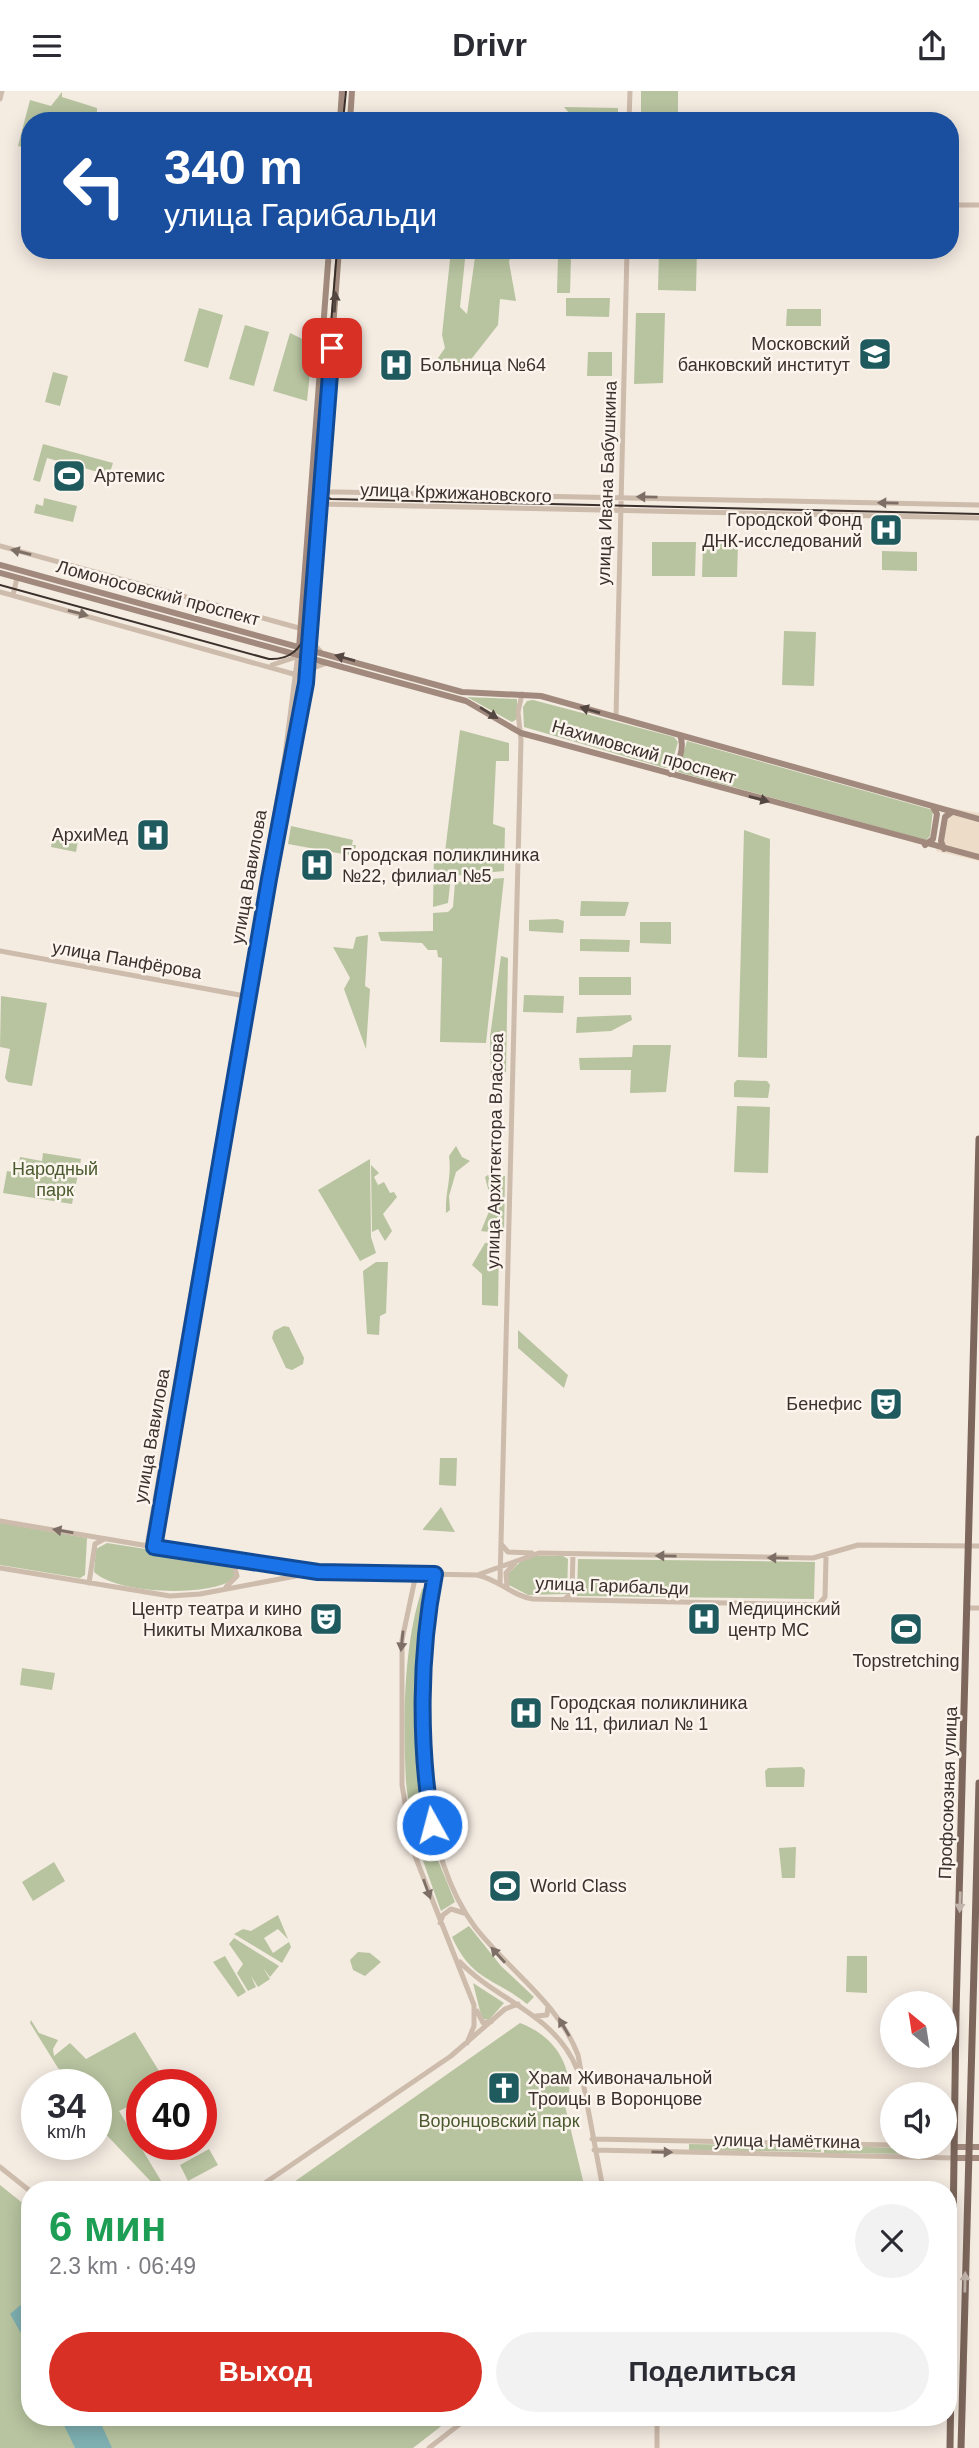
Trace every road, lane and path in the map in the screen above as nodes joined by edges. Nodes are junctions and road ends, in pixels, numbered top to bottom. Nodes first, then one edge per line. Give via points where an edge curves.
1 (2, 91) edge
2 (342, 91) edge
3 (352, 91) edge
4 (630, 91) edge
5 (0, 99) edge
6 (341, 112) edge
7 (351, 112) edge
8 (629, 112) edge
9 (959, 205) edge
10 (979, 205) edge
11 (329, 259) edge
12 (338, 259) edge
13 (627, 259) edge
14 (321, 492) junction
15 (621, 496) junction
16 (310, 497) junction
17 (320, 503) junction
18 (979, 505) edge
19 (620, 511) junction
20 (979, 518) edge
21 (0, 546) edge
22 (0, 565) edge
23 (0, 573) edge
24 (17, 578) junction
25 (0, 591) edge
26 (13, 595) junction
27 (299, 628) junction
28 (309, 637) junction
29 (299, 645) junction
30 (308, 648) junction
31 (320, 651) junction
32 (301, 656) junction
33 (327, 663) junction
34 (269, 666) junction
35 (297, 675) junction
36 (306, 683) junction
37 (522, 694) junction
38 (294, 703) junction
39 (303, 703) junction
40 (616, 717) junction
41 (521, 733) junction
42 (680, 735) junction
43 (670, 774) junction
44 (933, 807) junction
45 (952, 811) junction
46 (979, 819) edge
47 (925, 845) junction
48 (944, 849) junction
49 (979, 857) edge
50 (0, 951) edge
51 (242, 995) junction
52 (250, 996) junction
53 (979, 1139) edge
54 (0, 1521) edge
55 (106, 1539) junction
56 (501, 1543) junction
57 (147, 1546) junction
58 (970, 1546) junction
59 (979, 1546) edge
60 (154, 1547) junction
61 (539, 1553) junction
62 (573, 1554) junction
63 (826, 1557) junction
64 (517, 1560) junction
65 (233, 1561) junction
66 (0, 1568) edge
67 (498, 1569) junction
68 (318, 1572) junction
69 (416, 1574) junction
70 (435, 1574) junction
71 (477, 1575) junction
72 (89, 1583) junction
73 (500, 1583) junction
74 (508, 1588) junction
75 (222, 1589) junction
76 (564, 1599) junction
77 (968, 1608) junction
78 (979, 1608) edge
79 (979, 1783) edge
80 (468, 1917) junction
81 (440, 1924) junction
82 (456, 1957) junction
83 (547, 2003) junction
84 (518, 2004) junction
85 (474, 2005) junction
86 (534, 2015) junction
87 (494, 2020) junction
88 (467, 2043) junction
89 (580, 2079) junction
90 (956, 2082) edge
91 (592, 2139) junction
92 (880, 2145) edge
93 (957, 2147) edge
94 (967, 2147) junction
95 (979, 2147) edge
96 (594, 2150) junction
97 (880, 2156) edge
98 (957, 2158) edge
99 (967, 2158) junction
100 (979, 2158) edge
101 (954, 2159) edge
102 (0, 2167) edge
103 (268, 2181) edge
104 (601, 2181) edge
105 (954, 2181) edge
106 (21, 2184) edge
107 (458, 2426) edge
108 (657, 2426) edge
109 (950, 2426) edge
110 (429, 2448) edge
111 (657, 2448) edge
112 (950, 2448) edge
113 (961, 2448) edge

1 - 5 street
2 - 6 main road
3 - 7 main road
4 - 8 street
9 - 10 street
11 - 16 main road, улица Вавилова
14 -> 12 main road, улица Вавилова
13 - 15 street, улица Ивана Бабушкина
14 - 15 street, улица Кржижановского
14 - 16 street, улица Кржижановского
14 - 17 main road, улица Вавилова
18 -> 15 street, улица Кржижановского
15 - 19 street, улица Ивана Бабушкина
16 - 17 street, улица Кржижановского
16 - 27 main road, улица Вавилова
17 - 19 street, улица Кржижановского
17 - 28 main road, улица Вавилова
19 - 20 street, улица Кржижановского
19 - 40 street, улица Ивана Бабушкина
27 -> 21 street
22 - 29 main road, Ломоносовский проспект
23 - 24 main road, Ломоносовский проспект
24 - 26 street
24 - 32 main road, Ломоносовский проспект
25 - 26 street
26 -> 34 street
27 - 28 street
27 - 29 main road, улица Вавилова
28 - 30 main road, улица Вавилова
28 - 31 street
29 - 30 main road, Ломоносовский проспект
29 - 32 main road, улица Вавилова
30 - 31 main road, Нахимовский проспект
30 - 32 main road, улица Вавилова
37 -> 31 main road, Нахимовский проспект via 462,692
32 - 33 main road, Нахимовский проспект
32 - 34 street
32 - 35 street, улица Вавилова
32 - 36 street, улица Вавилова
33 - 36 street via 313,668
33 -> 41 main road, Нахимовский проспект via 466,701
34 - 35 street
35 - 38 street, улица Вавилова
36 - 39 street, улица Вавилова
40 -> 37 main road, Нахимовский проспект
37 - 41 street, улица Архитектора Власова via 518,712
38 - 39 street via 300,699
38 - 51 street, улица Вавилова
39 - 52 street, улица Вавилова
40 - 42 main road, Нахимовский проспект
41 - 43 main road, Нахимовский проспект
41 - 56 street, улица Архитектора Власова
42 - 43 main road via 680,756
42 - 44 main road, Нахимовский проспект
43 -> 47 main road, Нахимовский проспект
44 - 45 main road, Нахимовский проспект
44 - 47 main road via 937,814 933,839
45 - 46 main road, Нахимовский проспект
45 - 48 main road via 945,817
47 - 48 main road, Нахимовский проспект
48 - 49 main road, Нахимовский проспект
50 - 51 street, улица Панфёрова
51 - 52 street, улица Панфёрова
51 - 57 street, улица Вавилова
52 - 60 street, улица Вавилова
53 - 58 main road, Профсоюзная улица
55 -> 54 street, улица Гарибальди
55 - 57 street, улица Гарибальди
55 - 72 street via 95,1544
56 - 61 street via 508,1552
56 - 67 street, улица Архитектора Власова
57 - 60 street, улица Гарибальди
58 - 59 street, улица Гарибальди
58 - 63 street, улица Гарибальди via 858,1545
58 - 77 main road, Профсоюзная улица
60 - 65 street, улица Гарибальди
61 - 62 street, улица Гарибальди
61 - 64 street, улица Гарибальди
63 -> 62 street, улица Гарибальди
62 - 76 street via 572,1592
63 - 76 street, улица Гарибальди via 825,1597 818,1605
64 - 67 street, улица Гарибальди
64 - 74 street via 506,1573
65 - 68 street, улица Гарибальди
65 - 75 street via 237,1576
66 - 72 street, улица Гарибальди
67 - 71 street
67 - 73 street, улица Архитектора Власова
68 - 69 street, улица Гарибальди
68 - 75 street, улица Гарибальди
69 - 70 street, улица Гарибальди
69 -> 81 street via 402,1640 402,1785 411,1842
70 - 71 street, улица Гарибальди
70 - 80 street via 424,1703 429,1807 445,1870
71 - 73 street, улица Гарибальди
72 - 75 street, улица Гарибальди via 170,1596
73 - 74 street, улица Гарибальди
74 - 76 street, улица Гарибальди via 530,1599
77 - 78 street
77 -> 90 main road, Профсоюзная улица
79 - 94 main road, Профсоюзная улица
80 - 81 street via 451,1909
83 -> 80 street via 494,1952
81 - 82 street
82 - 84 street via 479,1980
82 - 85 street
83 - 86 street via 549,2013
89 -> 83 street via 574,2045
84 - 86 street
84 - 87 street
85 - 87 street via 483,2023
85 - 88 street via 474,2026
86 - 89 street via 565,2047
87 - 88 street
88 - 103 street
89 - 91 street
91 - 92 street, улица Намёткина
91 - 96 street
93 - 94 main road
94 - 95 main road
94 - 99 main road, Профсоюзная улица
96 -> 97 street, улица Намёткина
96 - 104 street
98 - 99 main road, улица Намёткина
99 - 100 main road, улица Намёткина
113 -> 99 main road, Профсоюзная улица
101 - 105 main road, Профсоюзная улица
102 - 106 street
107 - 110 street
108 - 111 street
109 - 112 main road, Профсоюзная улица

